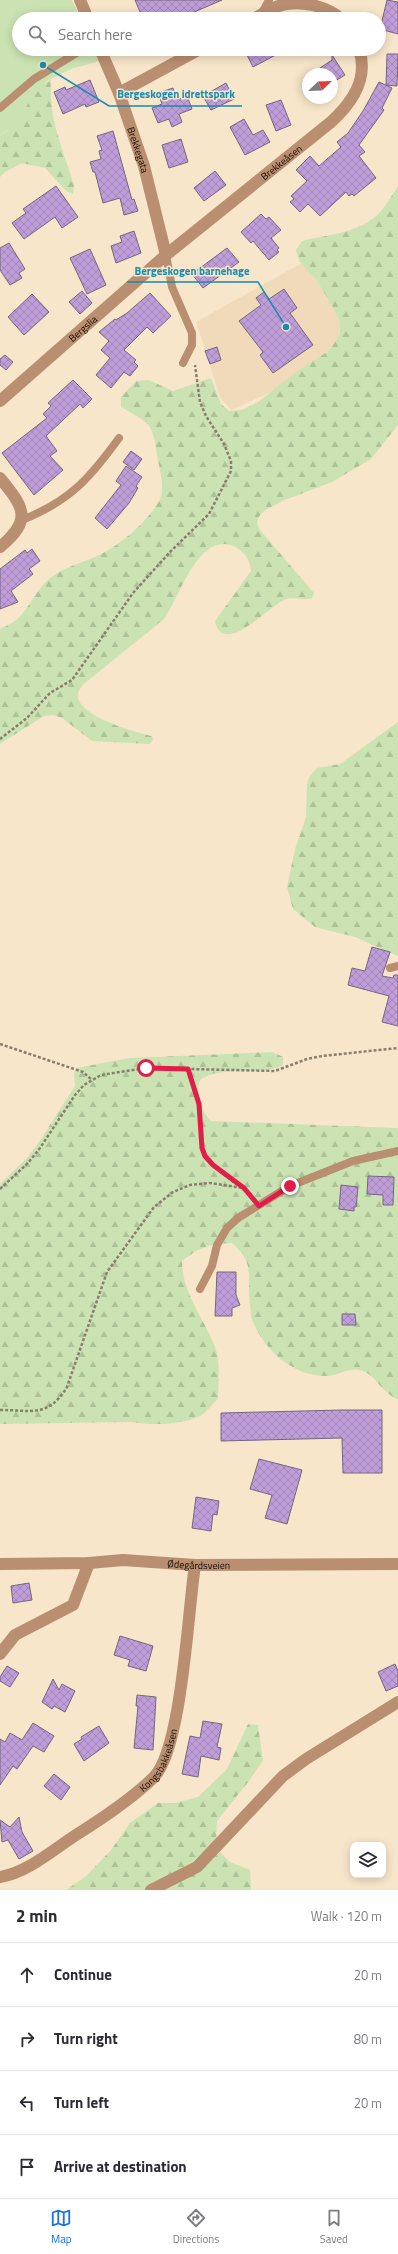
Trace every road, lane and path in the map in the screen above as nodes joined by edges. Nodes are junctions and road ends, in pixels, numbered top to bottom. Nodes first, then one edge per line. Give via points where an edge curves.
1 (80, 0) edge
2 (269, 0) edge
3 (85, 12) edge
4 (261, 12) edge
5 (267, 12) edge
6 (330, 12) edge
7 (72, 56) edge
8 (103, 56) edge
9 (187, 56) edge
10 (359, 56) edge
11 (119, 93) junction
12 (0, 108) edge
13 (166, 255) junction
14 (192, 344) junction
15 (183, 363) dead end
16 (0, 401) edge
17 (119, 438) dead end
18 (0, 478) edge
19 (22, 520) junction
20 (0, 547) edge
21 (0, 739) edge
22 (0, 1044) edge
23 (398, 1048) edge
24 (188, 1069) junction
25 (92, 1080) junction
26 (398, 1151) edge
27 (244, 1188) junction
28 (0, 1189) edge
29 (259, 1206) junction
30 (200, 1289) dead end
31 (0, 1410) edge
32 (89, 1563) junction
33 (0, 1564) edge
34 (398, 1564) edge
35 (195, 1565) junction
36 (0, 1654) edge
37 (398, 1702) edge
38 (0, 1876) edge
39 (166, 1887) edge
40 (151, 1890) edge

1 - 3 street
2 - 4 lane
5 - 6 street via 282,4 300,3
7 - 12 lane via 34,79
8 - 11 street, Brekkegata
9 - 11 street
10 - 13 street, Brekkeåsen via 360,80 348,107
11 - 13 street, Brekkegata via 144,166
13 - 14 lane via 172,287 192,333
13 - 16 street, Bergslia
14 - 15 lane
14 - 21 path via 200,402 224,444 231,461 230,471 209,514 133,593 72,680 50,693 27,718
17 - 19 lane via 84,483 49,508
18 - 19 street via 18,504
19 - 20 street via 15,535
22 - 25 path via 77,1070
23 - 24 path via 307,1058 275,1071
24 - 25 path via 146,1068 101,1075
24 - 27 path via 199,1104 202,1148 205,1156
25 - 28 path via 75,1095 28,1164
26 - 29 lane via 324,1172 290,1186
27 - 29 path
27 - 31 path via 210,1183 190,1185 173,1192 154,1207 107,1272 68,1387 61,1397 45,1410
29 - 30 lane via 238,1218 227,1228 217,1245 212,1266
32 - 33 street, Ødegårdsveien
32 - 35 street, Ødegårdsveien via 123,1560
32 - 36 street via 73,1604 15,1635
34 - 35 street, Ødegårdsveien
35 - 38 street, Kongsbakkeåsen via 174,1727 165,1760 154,1776 106,1815 33,1863 7,1876
37 - 39 street via 283,1776 197,1868
39 - 40 street

